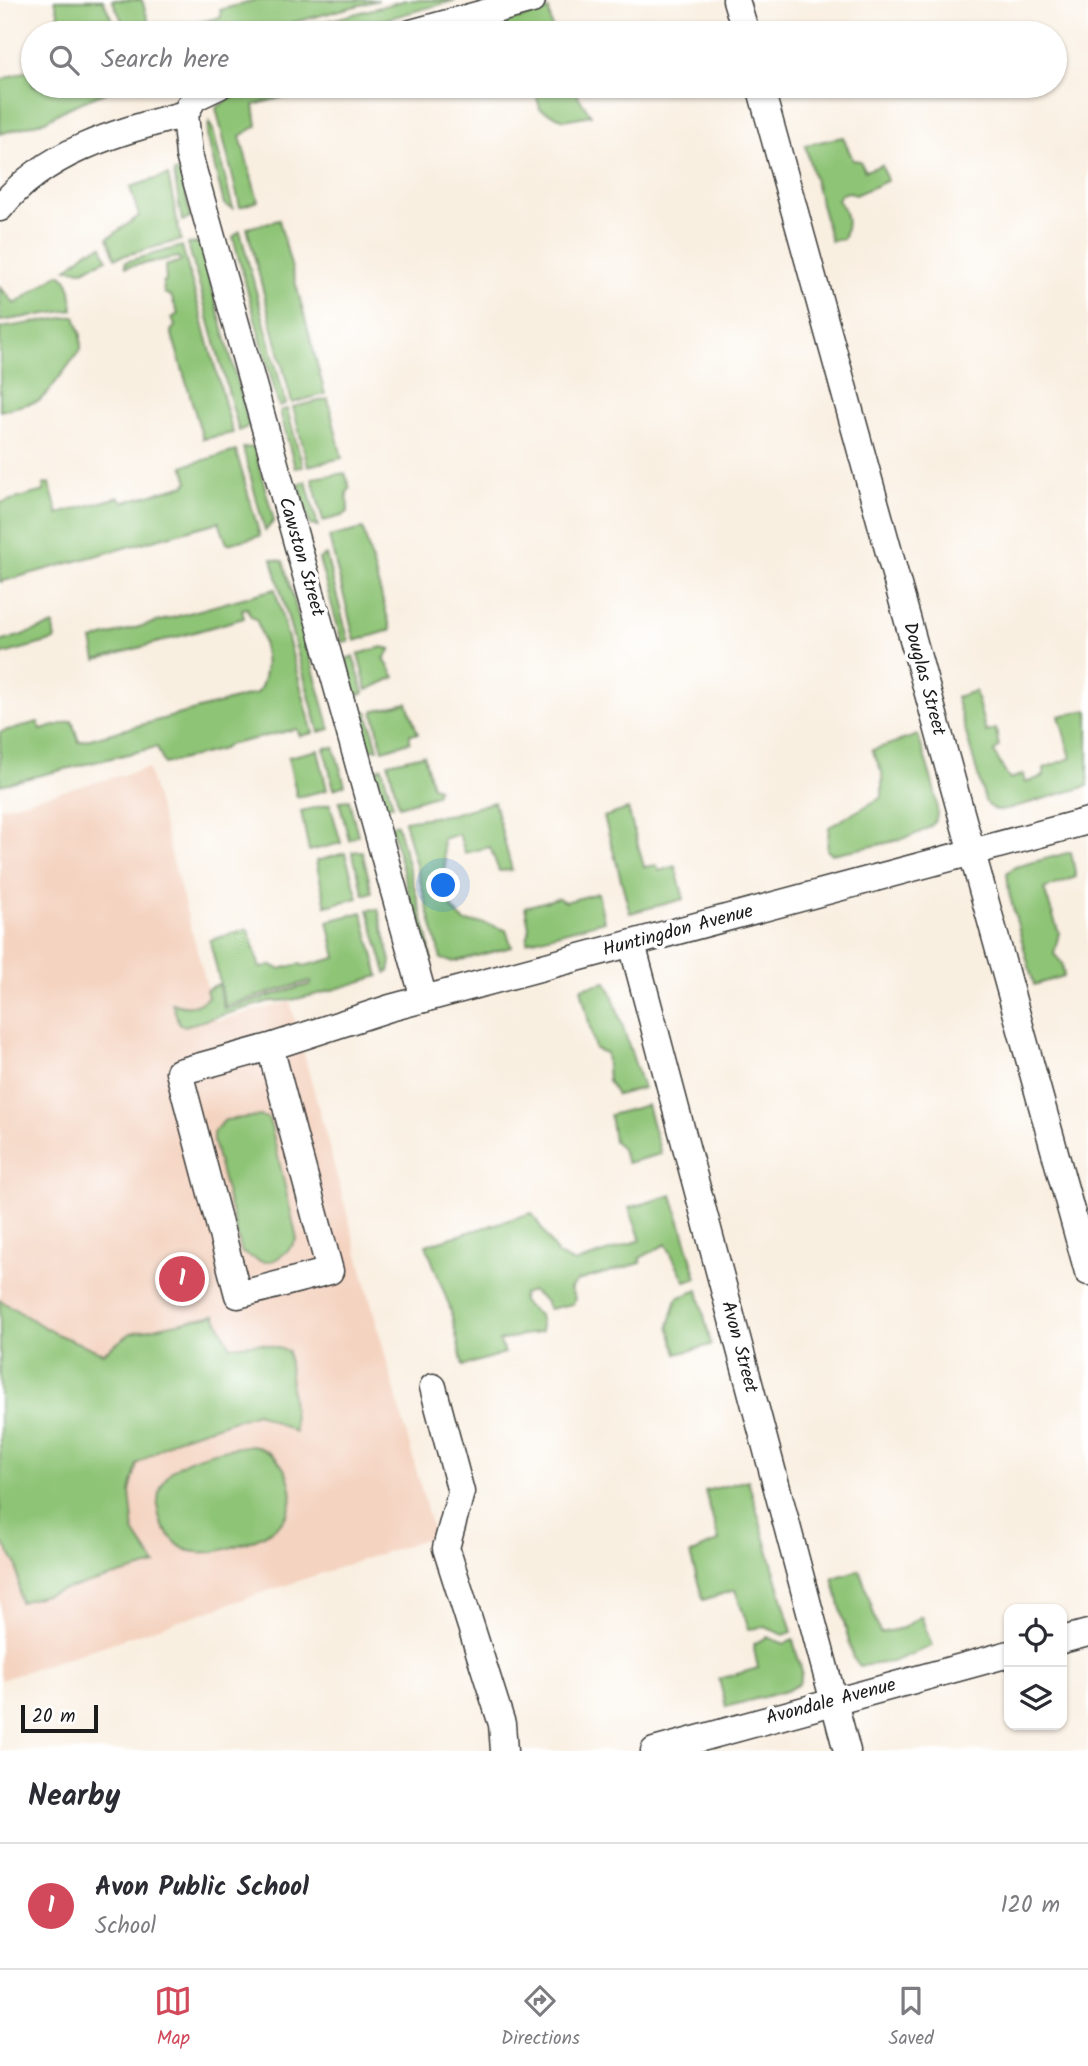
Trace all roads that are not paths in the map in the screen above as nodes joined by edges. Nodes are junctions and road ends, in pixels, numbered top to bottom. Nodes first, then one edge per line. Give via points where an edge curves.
1 (532, 0) edge
2 (736, 0) edge
3 (455, 21) edge
4 (742, 21) edge
5 (194, 98) edge
6 (763, 98) edge
7 (185, 114) junction
8 (0, 208) edge
9 (1088, 821) edge
10 (972, 853) junction
11 (632, 944) junction
12 (424, 999) junction
13 (270, 1047) junction
14 (1088, 1272) edge
15 (433, 1387) dead end
16 (1088, 1633) edge
17 (1067, 1639) edge
18 (1004, 1655) edge
19 (834, 1701) junction
20 (504, 1751) edge
21 (654, 1751) edge
22 (847, 1751) edge

1 - 3 street
2 - 4 street
5 - 7 street
6 - 10 street, Douglas Street
7 - 8 street via 75,149 52,161
7 - 12 street, Cawston Street via 189,155
9 - 10 street, Huntingdon Avenue
10 - 11 street, Huntingdon Avenue
10 - 14 street, Douglas Street
11 - 12 street, Huntingdon Avenue
11 - 19 street, Avon Street
12 - 13 street, Huntingdon Avenue
13 - 13 street, Huntingdon Avenue via 178,1072 238,1295 330,1271
15 - 20 street via 461,1492 446,1548 502,1724
16 - 17 street
18 - 19 street, Avondale Avenue
19 - 21 street, Avondale Avenue
19 - 22 street, Avon Street

